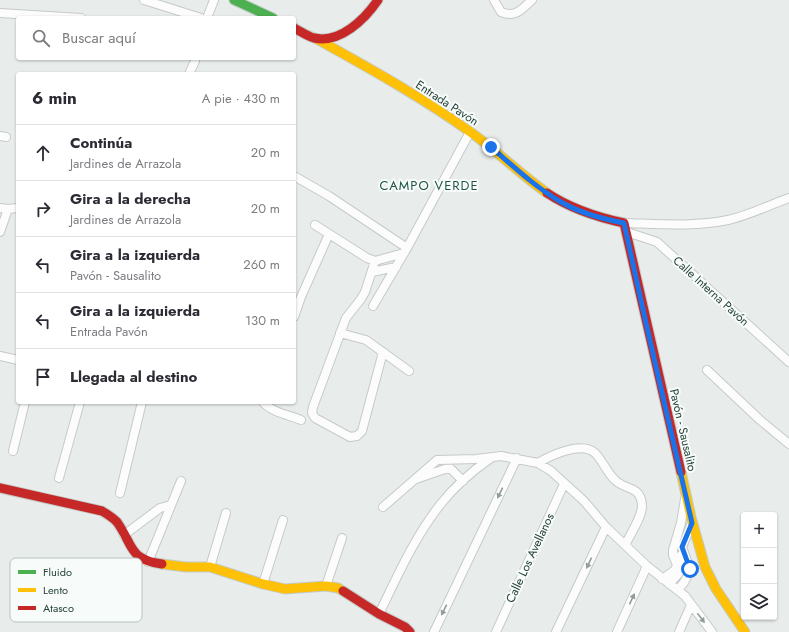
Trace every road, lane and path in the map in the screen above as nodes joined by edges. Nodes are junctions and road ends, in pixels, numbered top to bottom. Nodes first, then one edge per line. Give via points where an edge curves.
1 (144, 0) edge
2 (214, 0) edge
3 (234, 0) edge
4 (378, 0) edge
5 (494, 0) edge
6 (532, 0) edge
7 (0, 13) edge
8 (49, 16) edge
9 (195, 16) edge
10 (208, 16) edge
11 (269, 16) edge
12 (296, 29) edge
13 (315, 38) junction
14 (195, 60) edge
15 (190, 72) edge
16 (470, 132) junction
17 (296, 177) edge
18 (789, 198) edge
19 (4, 208) edge
20 (16, 208) edge
21 (315, 225) dead end
22 (626, 227) junction
23 (0, 232) edge
24 (329, 234) junction
25 (405, 251) junction
26 (375, 261) junction
27 (396, 267) junction
28 (372, 272) junction
29 (373, 306) dead end
30 (296, 311) edge
31 (340, 333) junction
32 (383, 352) junction
33 (0, 356) edge
34 (16, 360) edge
35 (789, 362) edge
36 (707, 370) dead end
37 (409, 372) dead end
38 (25, 404) edge
39 (79, 404) edge
40 (142, 404) edge
41 (264, 404) edge
42 (301, 420) dead end
43 (789, 444) edge
44 (13, 451) dead end
45 (491, 457) junction
46 (517, 458) junction
47 (538, 463) junction
48 (59, 478) dead end
49 (411, 480) junction
50 (181, 481) dead end
51 (463, 481) junction
52 (564, 484) junction
53 (0, 488) edge
54 (120, 493) dead end
55 (686, 496) junction
56 (171, 505) junction
57 (383, 507) dead end
58 (226, 513) dead end
59 (283, 520) dead end
60 (692, 520) junction
61 (681, 523) junction
62 (606, 527) junction
63 (124, 535) junction
64 (696, 535) junction
65 (685, 537) junction
66 (342, 538) dead end
67 (676, 542) junction
68 (625, 545) junction
69 (140, 558) edge
70 (142, 559) edge
71 (148, 562) junction
72 (647, 566) junction
73 (210, 567) junction
74 (662, 579) junction
75 (263, 584) junction
76 (669, 584) junction
77 (326, 586) junction
78 (678, 590) junction
79 (691, 605) junction
80 (378, 614) junction
81 (410, 632) edge
82 (434, 632) edge
83 (496, 632) edge
84 (556, 632) edge
85 (617, 632) edge
86 (679, 632) edge
87 (712, 632) edge
88 (745, 632) edge

1 - 9 street
2 - 10 street
3 - 11 street
4 - 13 street via 362,19 347,30 332,36
5 - 6 street via 501,12 512,15 521,11
7 - 8 street
12 - 13 street, Entrada Pavón
13 - 16 street, Entrada Pavón via 402,87
14 - 15 street
16 - 22 street, Entrada Pavón via 562,203
16 - 25 street
17 - 25 street via 329,196
18 - 22 street via 749,214 722,221
19 - 20 street
19 - 23 street
21 - 24 street
22 - 35 street, Calle Interna Pavón via 657,242
22 - 55 street, Pavón - Sausalito
24 - 26 street
24 - 30 street
25 - 26 street
25 - 27 street
26 - 28 street
27 - 28 street
27 - 29 street
28 - 31 street via 365,292 346,318
31 - 32 street via 366,340
31 - 32 street via 312,415 350,437 359,435 362,431
32 - 37 street
33 - 34 street
36 - 43 street
38 - 44 street
39 - 48 street
40 - 54 street
41 - 42 street
45 - 46 street
45 - 49 street via 436,460
45 - 51 street
46 - 47 street
46 -> 82 street
47 - 52 street
47 - 68 street via 550,455 576,449 589,450 596,454 616,481 633,488 641,500 642,510
49 - 51 street via 451,469
49 - 57 street
50 - 56 street
51 - 80 street via 440,504 417,538
52 - 62 street via 584,500
52 - 83 street, Calle Los Avellanos
53 - 63 street via 102,511 116,521
55 - 60 street, Pavón - Sausalito
55 - 61 street
56 - 63 street via 160,508
56 - 71 street
58 - 73 street
59 - 75 street
60 - 61 street
60 - 64 street, Pavón - Sausalito
60 - 65 street
61 - 67 street
62 - 68 street
62 -> 84 street
63 - 69 street
64 - 65 street
64 - 88 street, Pavón - Sausalito via 710,579
65 - 78 street via 682,547 690,569
66 - 77 street
67 - 74 street via 673,555 677,565 675,570
67 - 76 street via 684,563
68 - 72 street
70 - 71 street
71 - 73 street
72 - 74 street
85 -> 72 street
73 - 75 street
74 - 76 street
75 - 77 street via 285,589
76 - 78 street
77 - 80 street via 338,588
78 - 79 street
79 - 86 street
79 -> 87 street
80 - 81 street

